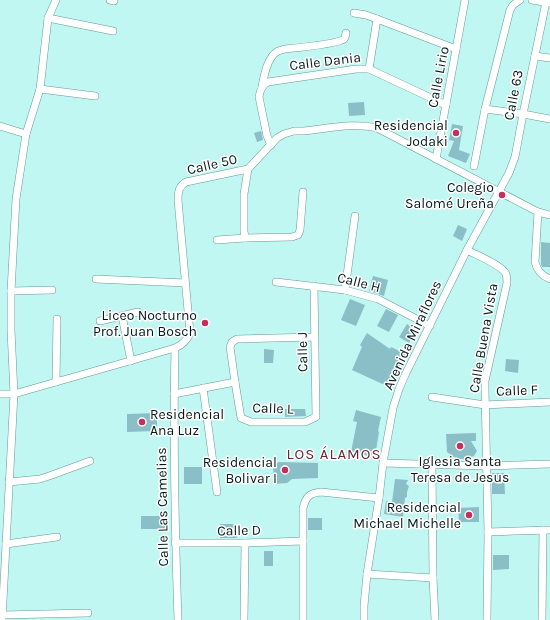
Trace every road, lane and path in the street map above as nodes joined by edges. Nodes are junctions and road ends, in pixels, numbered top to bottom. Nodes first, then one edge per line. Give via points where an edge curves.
1 (56, 0) edge
2 (466, 0) edge
3 (532, 0) edge
4 (519, 1) edge
5 (548, 3) edge
6 (354, 13) dead end
7 (48, 18) junction
8 (377, 19) junction
9 (113, 31) dead end
10 (346, 33) dead end
11 (456, 49) junction
12 (534, 56) junction
13 (550, 58) edge
14 (369, 69) junction
15 (262, 88) junction
16 (40, 89) junction
17 (95, 96) dead end
18 (446, 105) junction
19 (485, 109) junction
20 (522, 114) junction
21 (550, 119) edge
22 (0, 126) edge
23 (26, 134) junction
24 (271, 145) junction
25 (436, 159) junction
26 (474, 166) dead end
27 (248, 169) junction
28 (499, 191) junction
29 (303, 192) dead end
30 (538, 212) junction
31 (550, 214) edge
32 (355, 216) dead end
33 (245, 238) junction
34 (218, 240) dead end
35 (467, 250) junction
36 (550, 279) edge
37 (96, 280) dead end
38 (276, 282) dead end
39 (185, 283) junction
40 (314, 286) junction
41 (52, 290) dead end
42 (345, 290) junction
43 (11, 291) junction
44 (138, 312) dead end
45 (122, 316) junction
46 (57, 319) dead end
47 (100, 321) dead end
48 (430, 326) junction
49 (315, 337) junction
50 (175, 348) junction
51 (131, 361) junction
52 (56, 382) junction
53 (235, 382) junction
54 (203, 388) junction
55 (0, 394) edge
56 (14, 394) junction
57 (174, 394) junction
58 (432, 397) dead end
59 (550, 402) edge
60 (485, 405) junction
61 (316, 417) joint
62 (90, 461) dead end
63 (383, 463) junction
64 (432, 464) junction
65 (550, 464) edge
66 (486, 466) junction
67 (9, 482) junction
68 (217, 492) dead end
69 (379, 498) junction
70 (547, 530) edge
71 (488, 532) junction
72 (57, 537) dead end
73 (303, 541) junction
74 (175, 543) junction
75 (245, 543) junction
76 (6, 544) junction
77 (3, 560) edge
78 (367, 574) junction
79 (433, 578) junction
80 (88, 613) dead end
81 (2, 618) edge
82 (178, 620) edge
83 (244, 620) edge
84 (303, 620) edge
85 (364, 620) edge
86 (435, 620) edge
87 (487, 620) edge
88 (542, 620) edge

1 - 7 street
2 - 11 street, Calle Lirio
3 - 5 street
4 - 19 street via 510,10
5 - 12 street, Calle 63
6 - 8 street
7 - 9 street
7 - 16 street
8 - 11 street
8 - 14 street
10 - 15 street via 344,39 335,42 278,51 268,64
11 - 18 street, Calle Lirio
12 - 13 street
12 - 20 street, Calle 63
14 - 15 street, Calle Dania via 268,82
14 - 18 street, Calle Dania
15 - 24 street via 259,97
16 - 17 street
16 - 23 street
18 - 25 street, Calle Lirio
19 - 20 street
19 - 26 street
20 - 21 street
20 - 28 street, Calle 63 via 515,157
22 - 23 street
23 - 43 street via 16,199
24 - 25 street, Calle 50 via 277,138 294,131 358,125 378,128
24 - 27 street, Calle 50
25 - 28 street, Calle 50
27 - 33 street via 244,194
27 - 39 street, Calle 50 via 182,184 178,200
28 - 30 street, Calle 50
28 - 35 street, Avenida Miraflores
29 - 33 street via 298,235
30 - 31 street, Calle 50
30 - 36 street via 535,262 538,270
32 - 42 street
33 - 34 street
35 - 48 street, Avenida Miraflores
35 - 60 street, Calle Buena Vista via 501,267 507,278 486,381
37 - 39 street
38 - 40 street, Calle H
39 - 50 street, Calle 50 via 190,333 188,339
40 - 42 street, Calle H
40 - 49 street, Calle J
41 - 43 street
42 - 48 street, Calle H via 378,299
43 - 56 street via 10,330
44 - 45 street
45 - 47 street
45 - 51 street
46 - 52 street
48 - 63 street, Avenida Miraflores via 399,389
49 - 53 street via 237,339 230,347
49 - 61 street, Calle J
50 - 51 street, Calle 50
50 - 57 street, Calle Las Camelias
51 - 52 street, Calle 50
52 - 56 street, Calle 50
53 - 54 street
53 - 61 street, Calle L via 241,418 251,422 305,422
54 - 57 street
54 - 68 street
55 - 56 street, Calle 50
56 - 67 street
57 - 74 street, Calle Las Camelias
58 - 60 street, Calle F
59 - 60 street, Calle F
60 - 66 street, Calle Buena Vista
62 - 67 street via 52,476
63 - 64 street
63 - 69 street, Avenida Miraflores
64 - 66 street
64 - 79 street
65 - 66 street
66 - 71 street, Calle Buena Vista
67 - 76 street
69 - 73 street via 321,492 308,496 303,508
69 - 78 street, Avenida Miraflores
70 - 71 street
70 - 88 street
71 - 87 street, Calle Buena Vista
72 - 76 street
73 - 75 street, Calle D
73 - 84 street
74 - 75 street, Calle D
74 - 82 street, Calle Las Camelias
75 - 83 street
76 - 77 street
77 - 81 street
78 - 79 street
78 - 85 street, Avenida Miraflores
79 - 86 street
80 - 81 street

